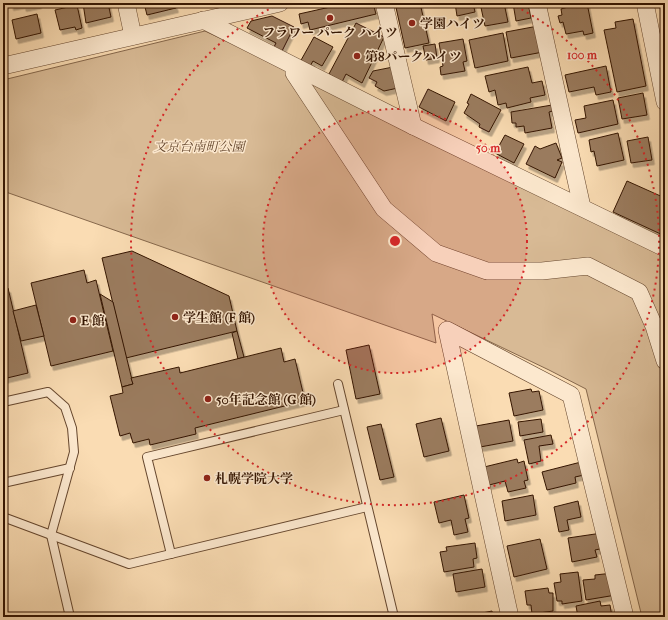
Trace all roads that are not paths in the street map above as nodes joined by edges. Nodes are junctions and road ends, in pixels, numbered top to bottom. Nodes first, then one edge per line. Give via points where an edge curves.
1 (126, 3) edge
2 (280, 3) edge
3 (384, 3) edge
4 (537, 3) edge
5 (645, 3) edge
6 (203, 20) junction
7 (133, 36) junction
8 (3, 66) edge
9 (294, 73) dead end
10 (665, 102) edge
11 (413, 126) junction
12 (582, 207) junction
13 (665, 248) edge
14 (665, 361) edge
15 (338, 384) dead end
16 (3, 402) edge
17 (344, 410) junction
18 (70, 468) junction
19 (3, 482) edge
20 (367, 507) junction
21 (3, 517) edge
22 (51, 535) junction
23 (171, 554) junction
24 (70, 617) edge
25 (394, 617) edge
26 (510, 617) edge
27 (625, 617) edge

1 - 7 street
2 - 6 street
3 - 11 street
4 - 12 street
5 - 10 street
6 - 7 street
6 - 11 street
7 - 8 street
9 - 14 street via 384,208 436,253 487,271 542,271 588,266 639,292 654,326
11 - 12 street
12 - 13 street
15 - 17 lane
16 - 18 lane via 48,392 65,407 72,428 74,452
17 - 20 lane
17 - 23 lane via 147,457
18 - 19 lane
18 - 22 lane
20 - 23 lane
20 - 25 lane
21 - 22 lane
22 - 23 lane via 128,564
22 - 24 lane
26 - 27 street via 447,330 571,395

